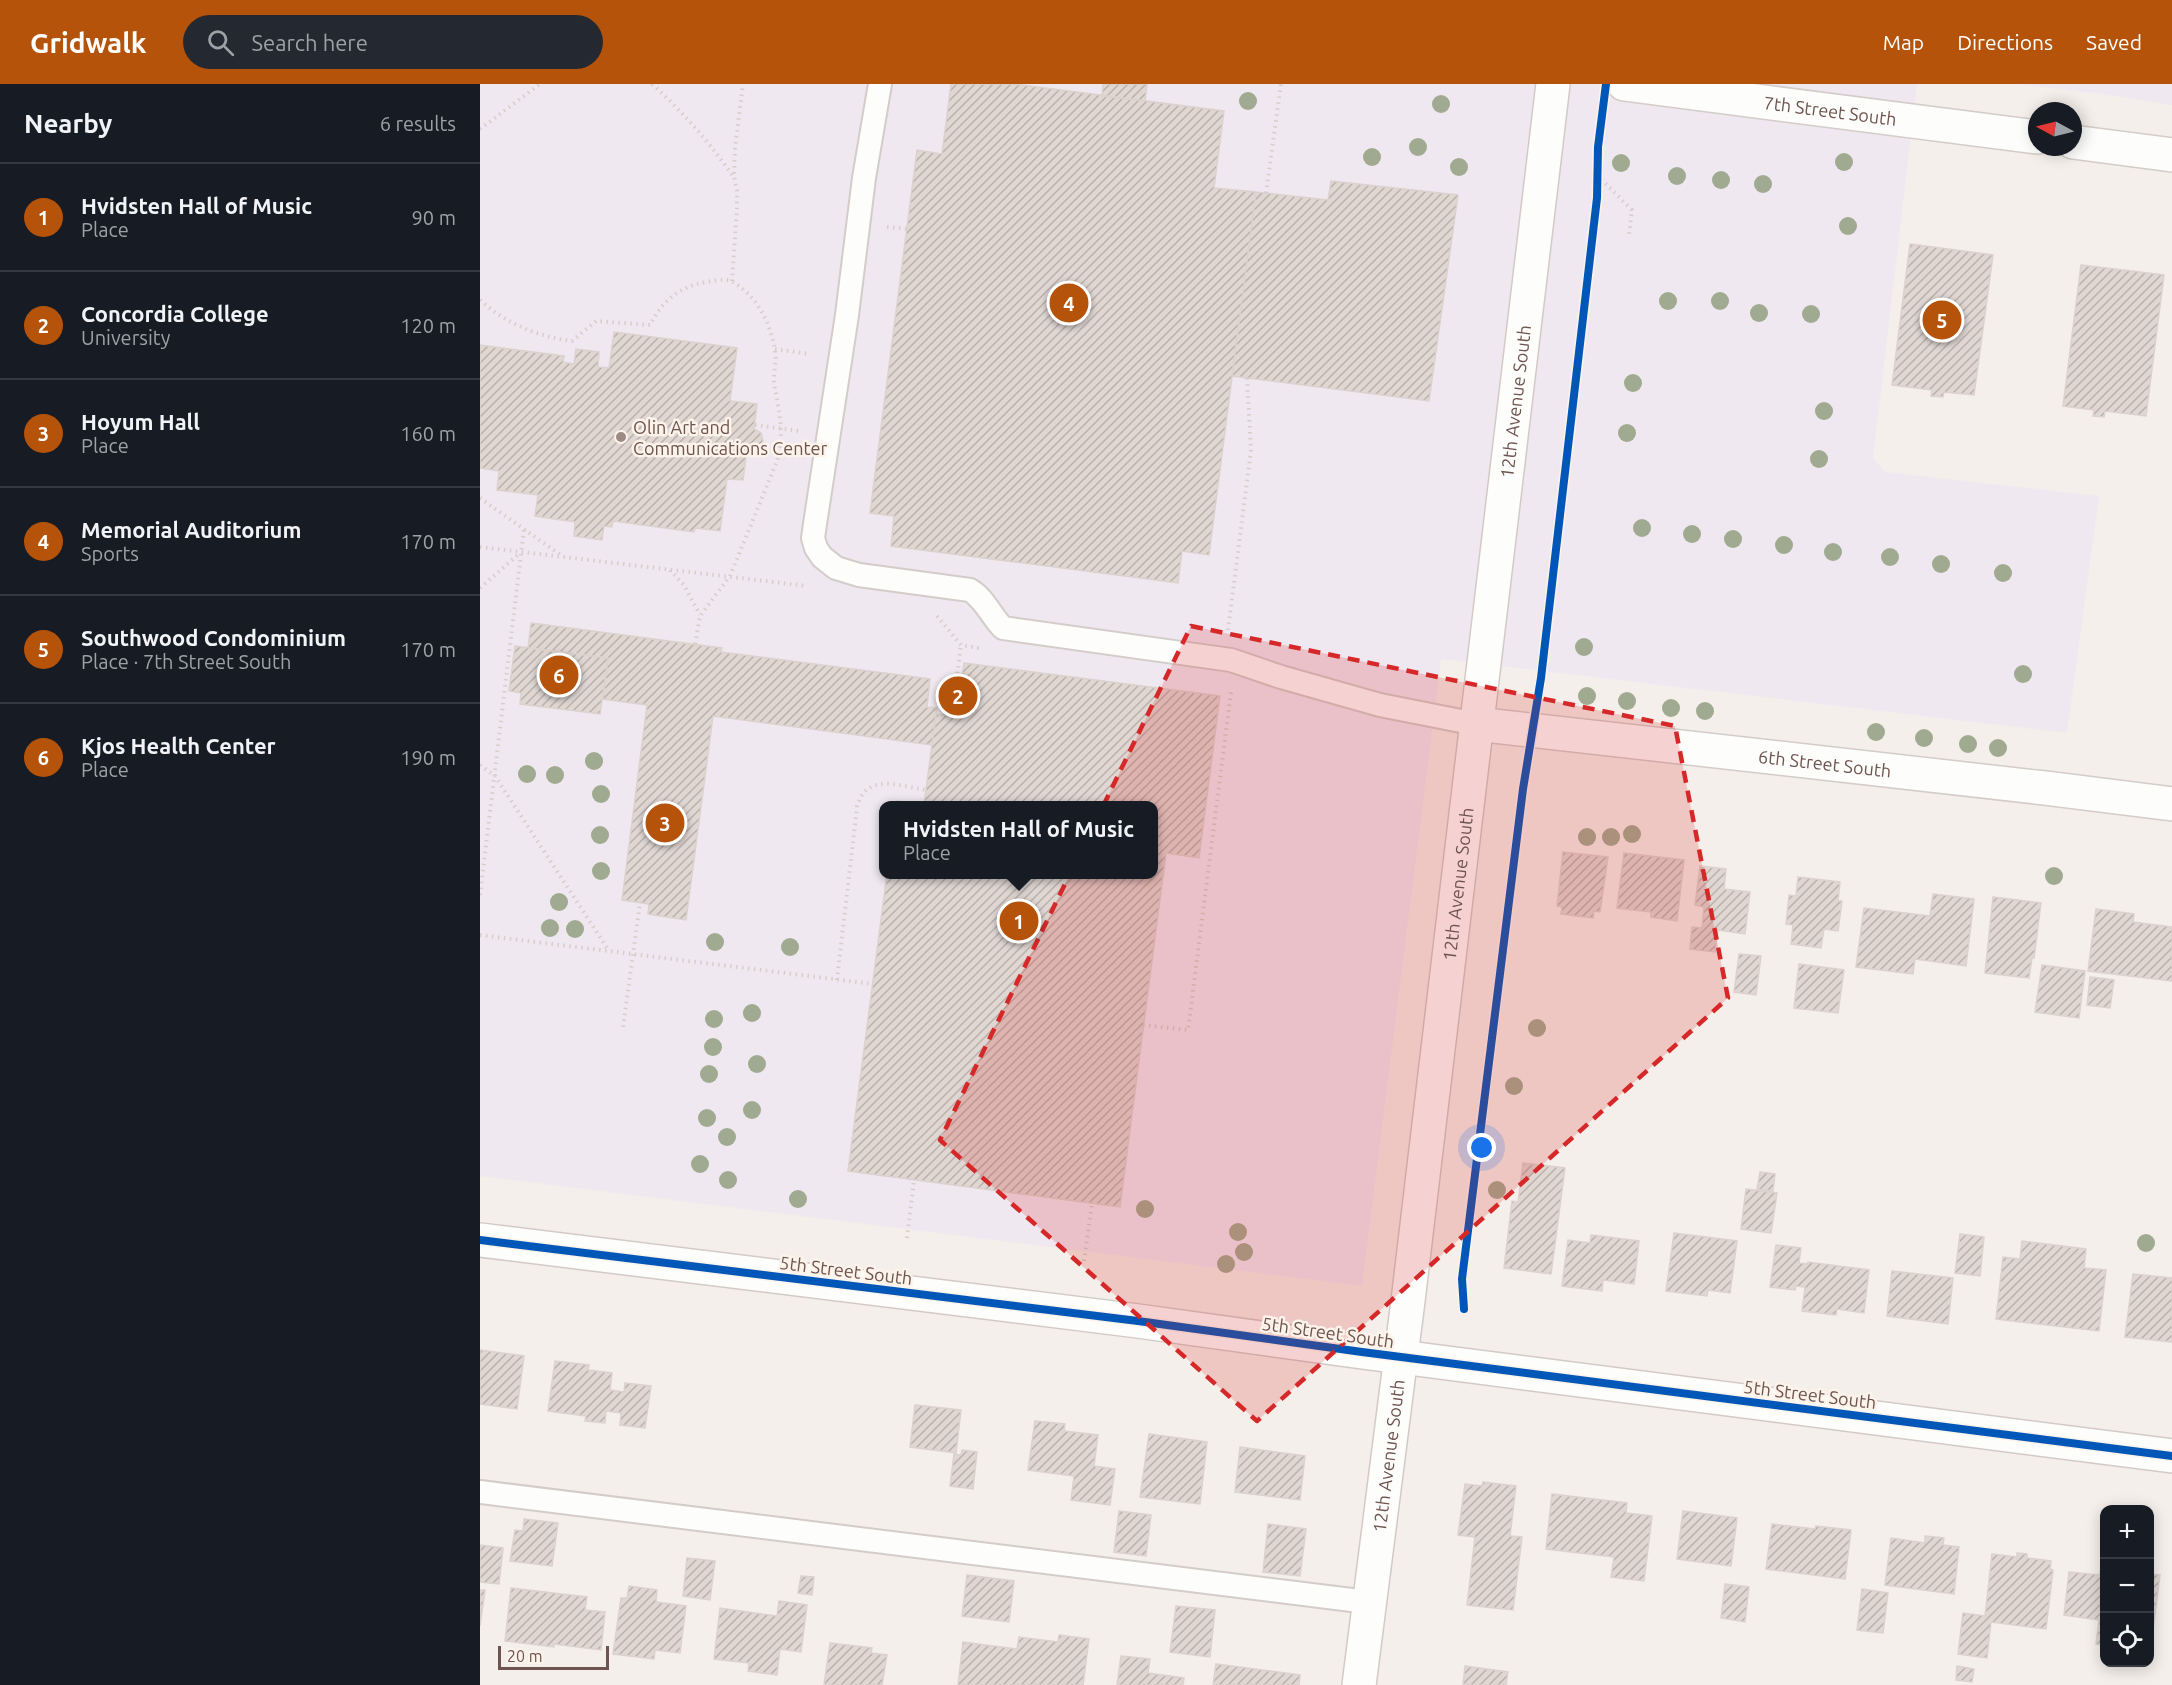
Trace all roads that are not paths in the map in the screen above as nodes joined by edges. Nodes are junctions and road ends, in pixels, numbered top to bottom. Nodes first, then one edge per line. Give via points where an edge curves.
1 (880, 84) edge
2 (1553, 84) edge
3 (1624, 84) edge
4 (2028, 136) edge
5 (2082, 143) edge
6 (2172, 155) edge
7 (1476, 724) junction
8 (2172, 804) edge
9 (480, 1240) edge
10 (1400, 1357) junction
11 (2172, 1456) edge
12 (480, 1492) edge
13 (1368, 1602) junction
14 (1359, 1685) edge

1 - 7 lane via 813,538 822,557 836,568 859,574 970,590 978,594 1003,628 1231,660 1380,705
2 - 7 street, 12th Avenue South
3 - 4 street, 7th Street South
5 - 6 street
7 - 8 street, 6th Street South
7 - 10 street, 12th Avenue South
9 - 10 street, 5th Street South
10 - 11 street, 5th Street South
10 - 13 street, 12th Avenue South
12 - 13 lane
13 - 14 street, 12th Avenue South

